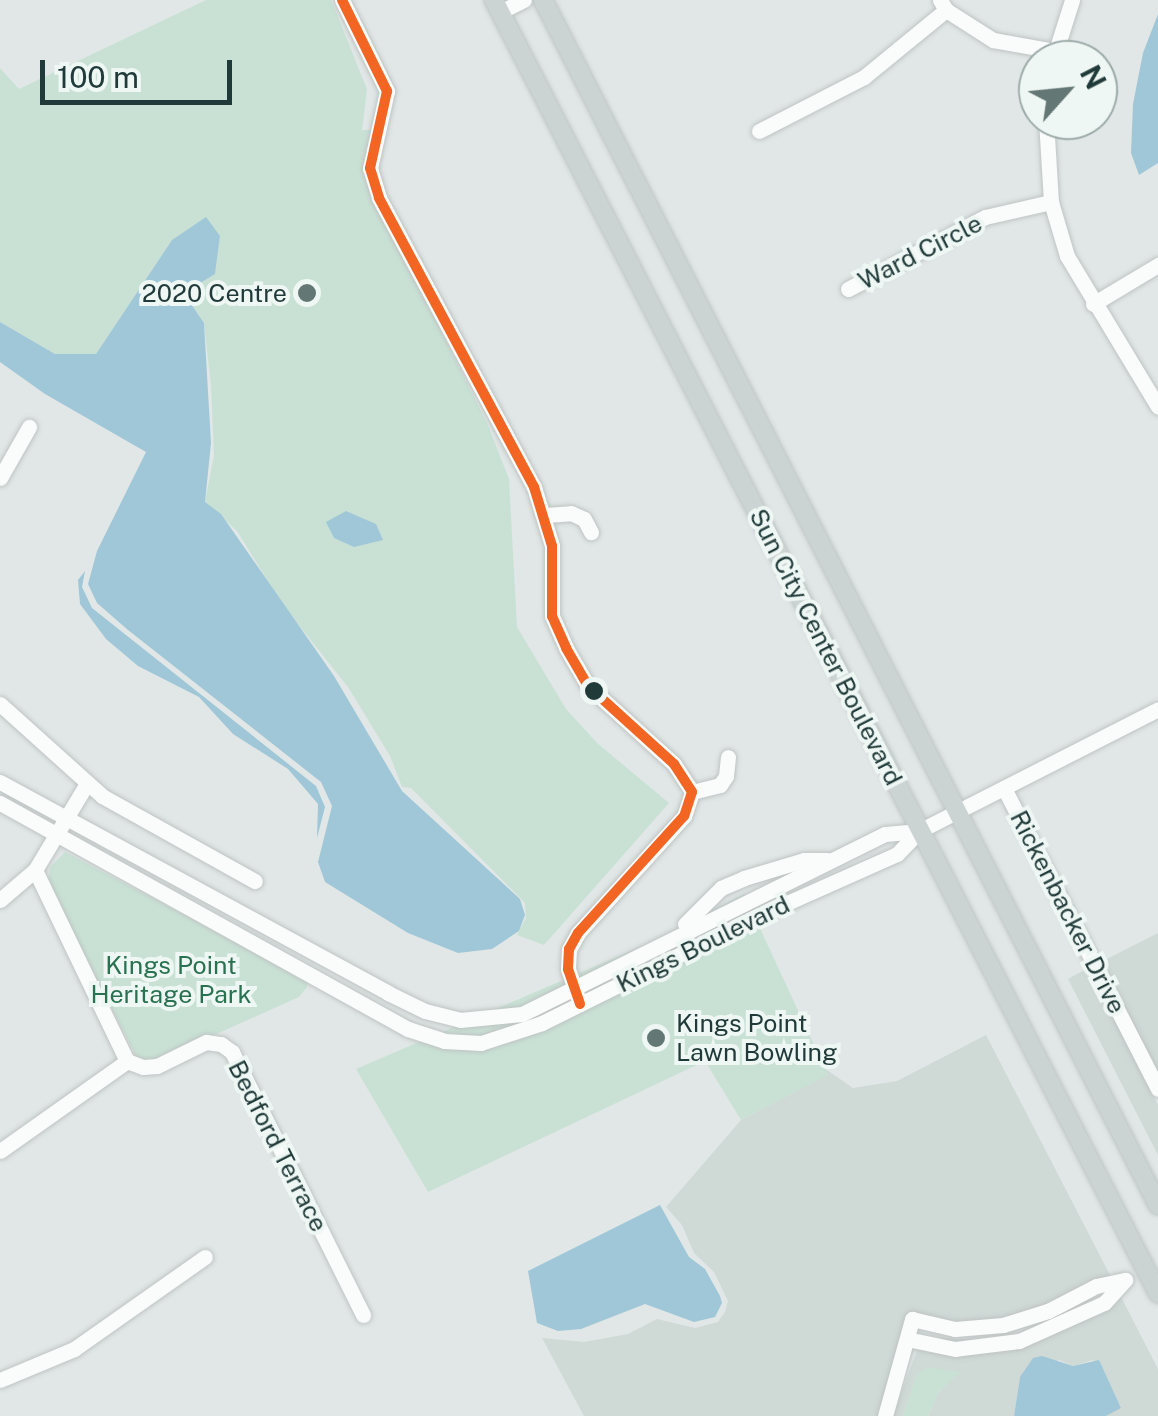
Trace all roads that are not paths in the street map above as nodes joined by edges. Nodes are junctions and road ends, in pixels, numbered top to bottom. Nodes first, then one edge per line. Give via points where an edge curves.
1 (342, 0) edge
2 (524, 0) edge
3 (543, 0) edge
4 (1072, 0) edge
5 (943, 5) edge
6 (497, 6) edge
7 (1059, 40) edge
8 (1018, 47) edge
9 (759, 131) dead end
10 (1047, 140) edge
11 (1051, 202) junction
12 (1158, 265) edge
13 (848, 289) dead end
14 (1093, 304) junction
15 (1158, 407) edge
16 (28, 427) dead end
17 (0, 478) edge
18 (545, 515) junction
19 (591, 532) dead end
20 (0, 704) edge
21 (1158, 709) edge
22 (728, 757) dead end
23 (0, 782) edge
24 (86, 785) junction
25 (1004, 788) junction
26 (692, 792) junction
27 (0, 804) edge
28 (958, 812) junction
29 (65, 817) junction
30 (919, 832) junction
31 (56, 834) junction
32 (36, 870) junction
33 (255, 881) dead end
34 (0, 900) edge
35 (571, 988) junction
36 (580, 1004) junction
37 (127, 1061) junction
38 (1158, 1089) edge
39 (0, 1150) edge
40 (1158, 1205) edge
41 (205, 1258) dead end
42 (1152, 1267) edge
43 (1125, 1280) junction
44 (1158, 1293) edge
45 (363, 1315) dead end
46 (907, 1339) junction
47 (0, 1380) edge
48 (885, 1416) edge

1 - 18 street via 386,92 370,168 379,198
2 - 6 street
3 - 28 main road, Sun City Center Boulevard
4 - 7 street
5 - 8 street via 993,40
5 - 9 street via 864,77
6 - 30 main road, Sun City Center Boulevard
10 - 11 street
11 - 13 street, Ward Circle via 985,218
11 - 14 street
12 - 14 street
14 - 15 street
16 - 17 street
18 - 19 street via 571,513
18 - 26 street via 552,616 566,648 588,686 674,764
20 - 24 street
21 - 25 street, Kings Boulevard
22 - 26 street via 720,785
23 - 29 street, Kings Boulevard
24 - 29 street
24 - 33 street
25 - 28 street, Kings Boulevard
25 - 38 street, Rickenbacker Drive
26 - 35 street via 684,816 578,932 569,948
27 - 31 street, Kings Boulevard
28 - 30 street, Kings Boulevard
28 - 40 main road, Sun City Center Boulevard
29 - 31 street
29 - 35 street, Kings Boulevard via 425,1011 491,1020 522,1014
30 - 35 street, Kings Boulevard via 884,834
30 - 36 street, Kings Boulevard via 897,854
30 - 42 main road, Sun City Center Boulevard
31 - 32 street
31 - 36 street, Kings Boulevard via 364,1007 444,1042 511,1036
32 - 34 street
32 - 37 street
35 - 36 street
37 - 39 street
37 - 45 street, Bedford Terrace via 157,1066 206,1042 232,1052
41 - 47 street via 74,1349
42 - 43 street
42 - 44 main road, Sun City Center Boulevard
43 - 46 street via 1104,1303 1019,1341 955,1350
43 - 46 street via 1003,1324 955,1329 912,1320
46 - 48 street

